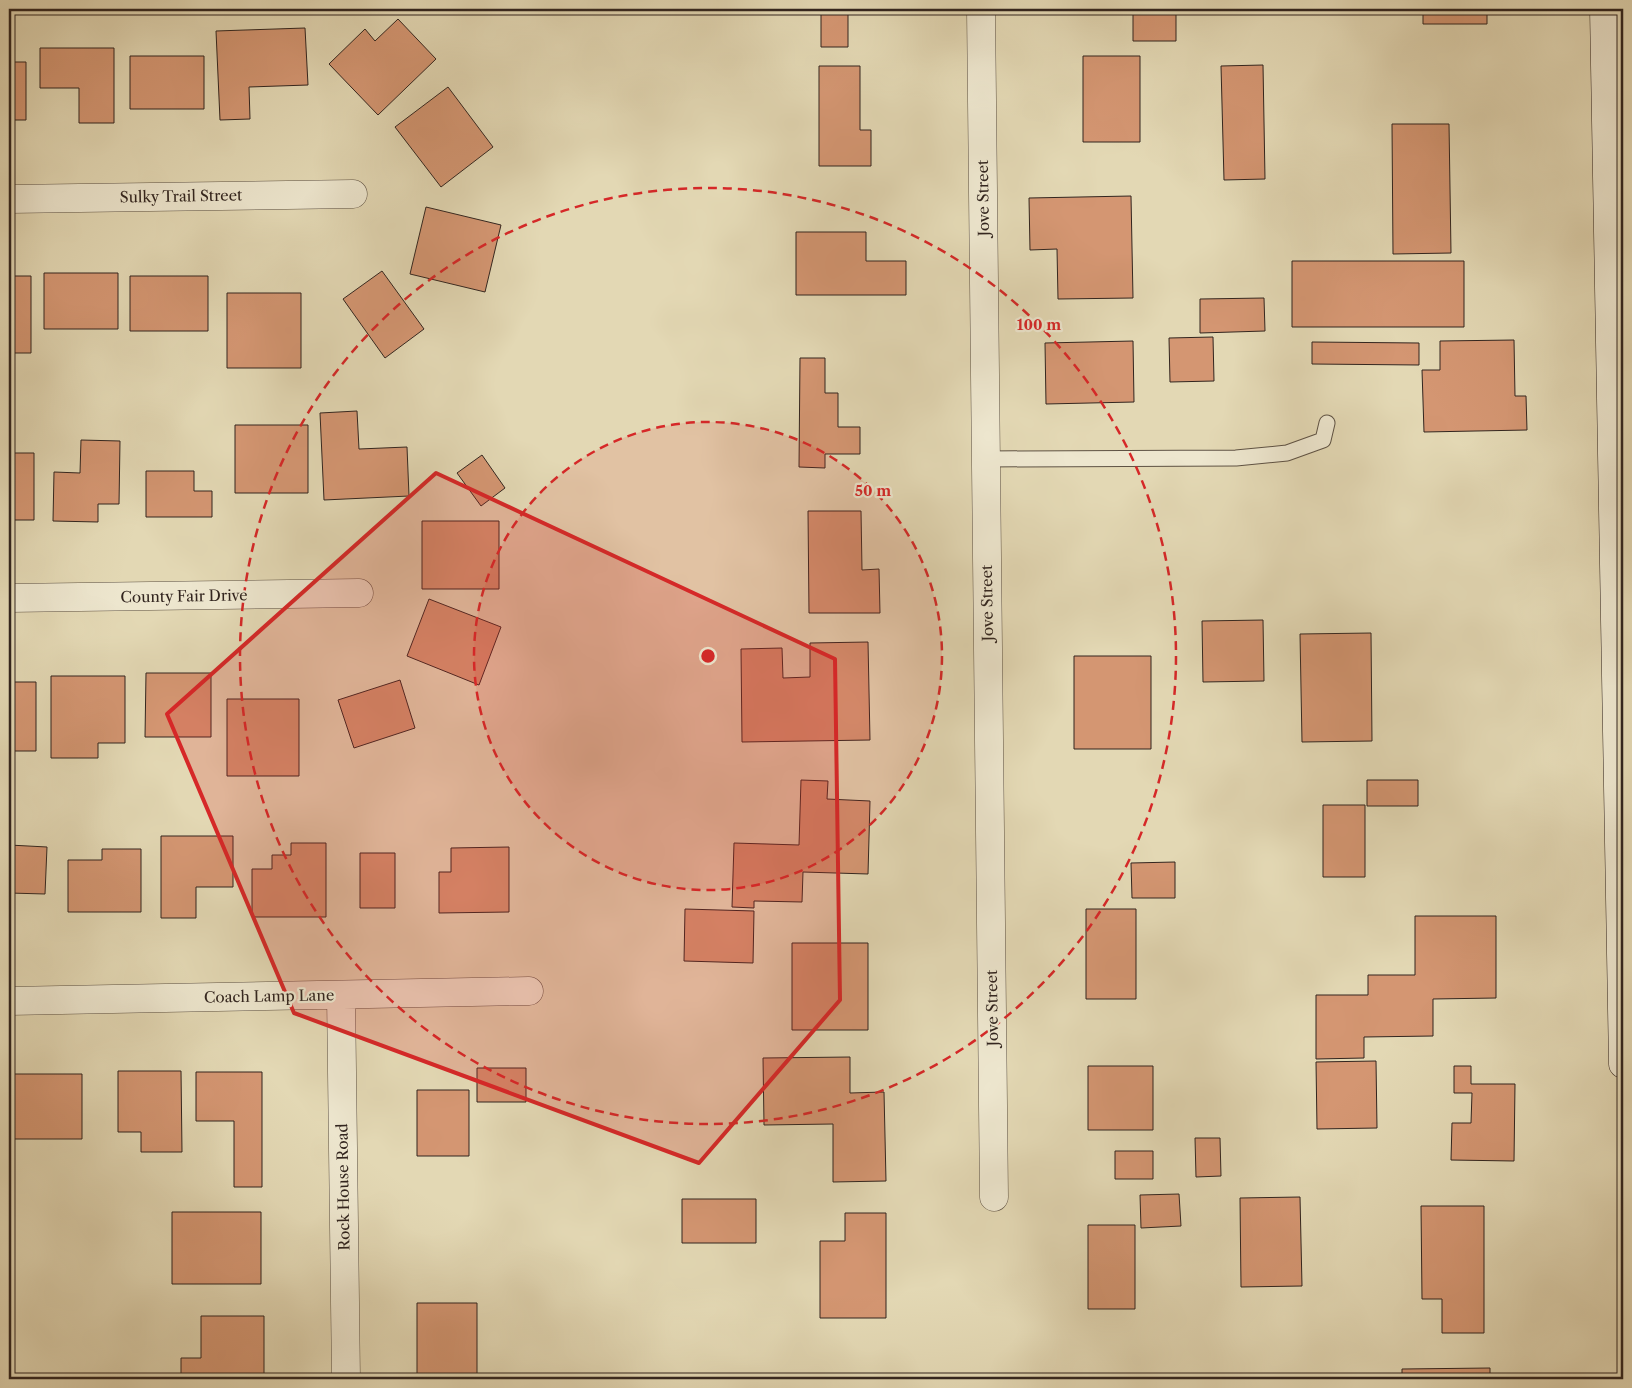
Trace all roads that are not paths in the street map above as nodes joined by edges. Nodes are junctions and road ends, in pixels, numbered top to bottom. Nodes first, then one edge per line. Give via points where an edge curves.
1 (981, 9) edge
2 (1604, 9) edge
3 (353, 194) dead end
4 (9, 199) edge
5 (1327, 423) dead end
6 (986, 460) junction
7 (359, 593) dead end
8 (9, 598) edge
9 (529, 991) dead end
10 (341, 995) junction
11 (9, 1001) edge
12 (1623, 1064) edge
13 (994, 1197) dead end
14 (346, 1379) edge

1 - 6 street, Jove Street
2 - 12 street
3 - 4 street, Sulky Trail Street
5 - 6 lane via 1323,440 1287,453 1236,458
6 - 13 street, Jove Street
7 - 8 street, County Fair Drive
9 - 10 street, Coach Lamp Lane
10 - 11 street, Coach Lamp Lane
10 - 14 street, Rock House Road

